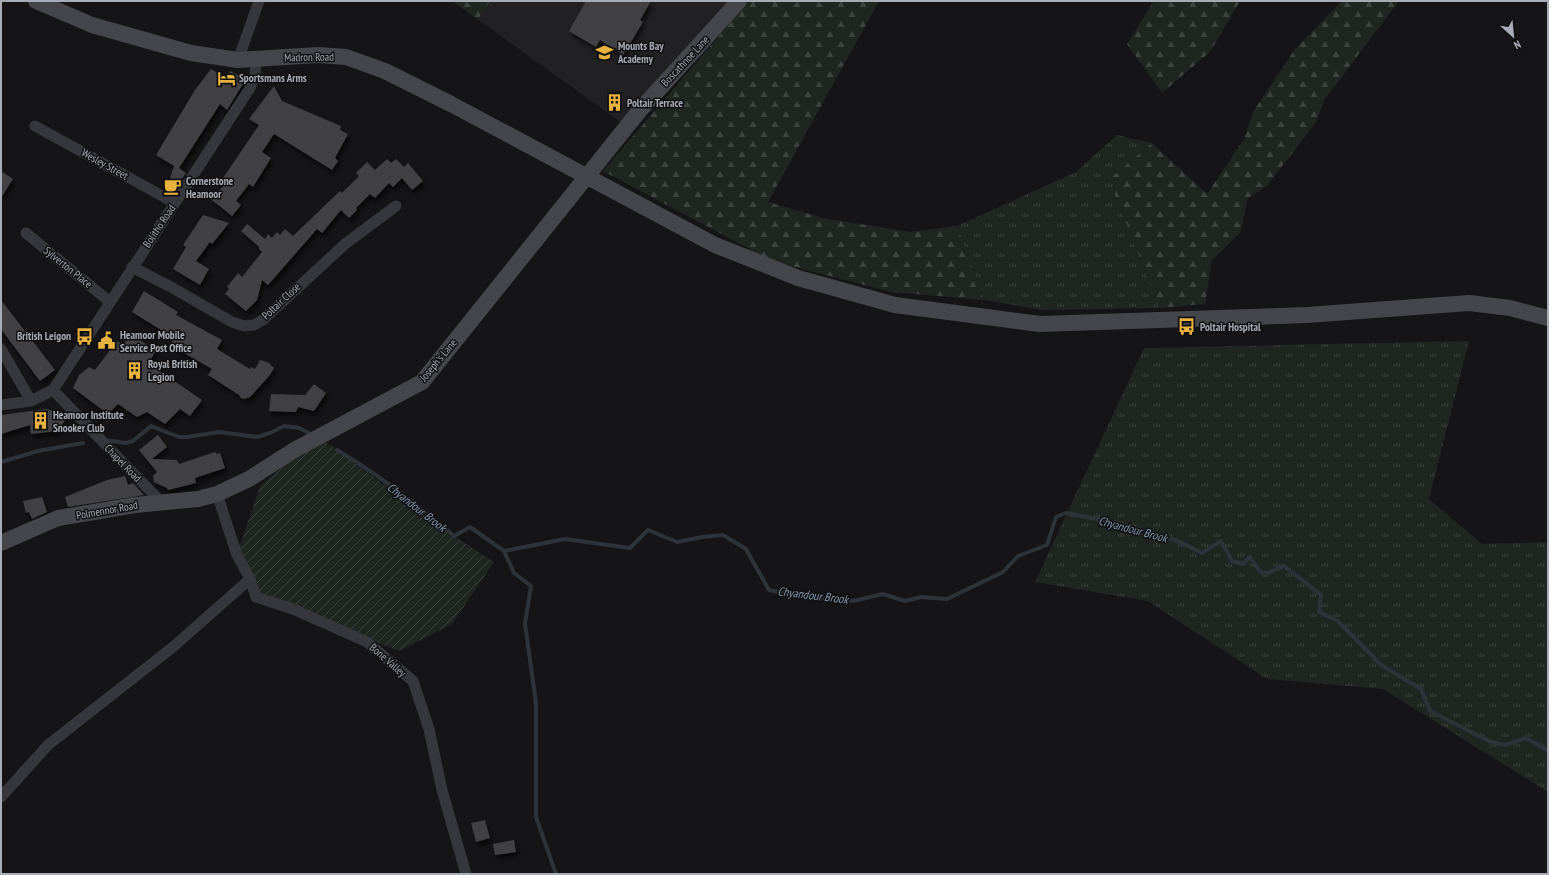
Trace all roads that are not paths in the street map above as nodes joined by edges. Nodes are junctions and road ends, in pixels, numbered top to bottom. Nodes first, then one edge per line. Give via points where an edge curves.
1 (36, 1) edge
2 (259, 1) edge
3 (739, 1) edge
4 (238, 60) junction
5 (256, 60) junction
6 (35, 126) dead end
7 (587, 177) junction
8 (175, 203) junction
9 (396, 206) dead end
10 (26, 233) dead end
11 (132, 267) junction
12 (110, 302) junction
13 (1548, 318) edge
14 (1, 349) edge
15 (53, 390) junction
16 (31, 401) junction
17 (1, 405) edge
18 (217, 494) junction
19 (160, 501) junction
20 (1, 543) edge
21 (250, 579) junction
22 (1, 797) edge
23 (466, 874) edge

1 - 4 main road, Madron Road via 92,25 133,38 191,53
2 - 4 street
3 - 7 main road, Boscathnoe Lane via 640,110
4 - 5 main road, Madron Road
5 - 7 main road, Madron Road via 318,55 346,57 379,69 451,104
5 - 8 street, Bolitho Road via 255,75 250,88
6 - 8 street, Wesley Street
7 - 13 main road, Madron Road via 715,245 798,278 895,305 1040,324 1307,315 1469,302 1510,308
7 - 18 main road, Joseph's Lane via 422,382 296,449 249,480
8 - 11 street, Bolitho Road
9 - 11 street, Poltair Close via 345,244 264,319 254,325 244,326 232,322
10 - 12 street, Sylverton Place
11 - 12 street, Bolitho Road
12 - 15 street, Bolitho Road
14 - 16 street
15 - 16 street
15 - 19 street, Chapel Road
16 - 17 street
18 - 19 main road, Polmennor Road via 198,499
18 - 21 street, Bone Valley via 237,555
19 - 20 main road, Polmennor Road via 58,518
21 - 22 street via 173,647 48,745
21 - 23 street, Bone Valley via 256,597 367,642 412,681 429,729 442,790

